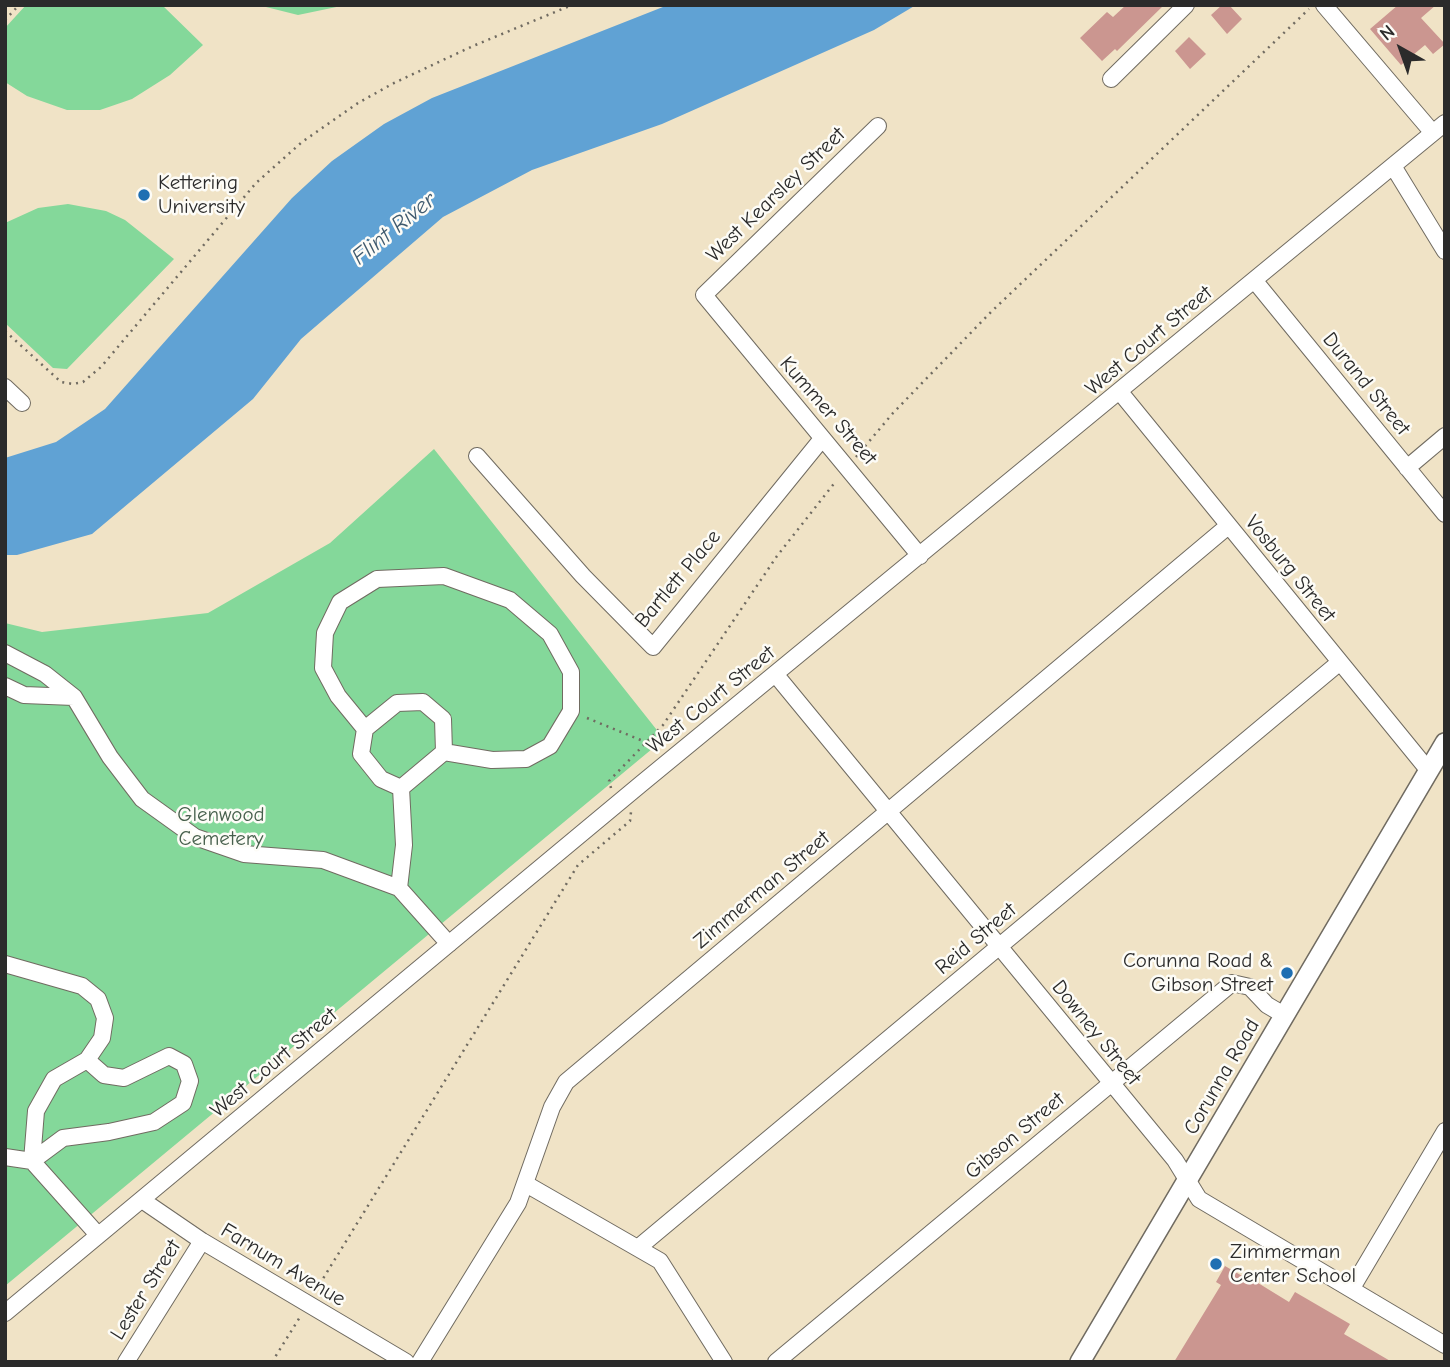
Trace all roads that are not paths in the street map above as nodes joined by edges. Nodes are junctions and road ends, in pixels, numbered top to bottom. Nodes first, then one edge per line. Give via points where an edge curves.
1 (1186, 5) edge
2 (1324, 5) edge
3 (1111, 79) dead end
4 (878, 126) dead end
5 (1439, 128) edge
6 (1393, 166) junction
7 (1444, 246) edge
8 (1254, 280) junction
9 (704, 295) joint
10 (5, 387) edge
11 (1120, 392) junction
12 (22, 403) dead end
13 (1445, 436) edge
14 (821, 440) junction
15 (477, 456) dead end
16 (1407, 468) junction
17 (1445, 514) edge
18 (1228, 526) junction
19 (920, 556) junction
20 (5, 653) edge
21 (1340, 663) junction
22 (776, 675) junction
23 (5, 686) edge
24 (74, 697) junction
25 (365, 729) junction
26 (1445, 743) edge
27 (444, 752) junction
28 (1429, 771) junction
29 (401, 788) junction
30 (888, 813) junction
31 (399, 888) junction
32 (449, 944) junction
33 (999, 948) junction
34 (5, 964) edge
35 (1284, 1015) junction
36 (87, 1060) junction
37 (1110, 1084) junction
38 (1445, 1131) edge
39 (5, 1157) edge
40 (32, 1161) junction
41 (1188, 1180) junction
42 (526, 1184) junction
43 (142, 1200) junction
44 (98, 1235) junction
45 (202, 1241) junction
46 (639, 1247) junction
47 (1352, 1288) junction
48 (5, 1313) edge
49 (1445, 1345) edge
50 (126, 1362) edge
51 (406, 1362) edge
52 (420, 1362) edge
53 (724, 1362) edge
54 (776, 1362) edge
55 (1080, 1362) edge

1 - 3 street
2 - 5 street
4 - 9 street, West Kearsley Street
5 - 6 street, West Court Street
6 - 7 street
6 - 8 street, West Court Street
8 - 11 street, West Court Street
8 - 16 street, Durand Street
9 - 14 street, Kummer Street
10 - 12 street
11 - 18 street, Vosburg Street
11 - 19 street, West Court Street
13 - 16 street
14 - 15 street, Bartlett Place via 653,648
14 - 19 street, Kummer Street
16 - 17 street, Durand Street
18 - 21 street, Vosburg Street
18 - 30 street, Zimmerman Street
19 - 22 street, West Court Street
20 - 24 street via 45,674
21 - 28 street, Vosburg Street
21 - 33 street, Reid Street
22 - 30 street, Downey Street
22 - 32 street, West Court Street
23 - 24 street via 24,695
24 - 31 street via 142,799 195,837 244,854 323,860
25 - 27 street via 397,703 423,702 443,719
25 - 27 street via 338,696 323,668 325,633 340,602 377,579 444,576 510,600 550,634 571,672 570,711 550,746 526,759 492,760
25 - 29 street via 360,754 382,779
26 - 28 main road, Corunna Road
27 - 29 street
28 - 35 main road, Corunna Road
29 - 31 street via 404,845
30 - 33 street, Downey Street
30 - 42 street, Zimmerman Street via 566,1082 552,1107
31 - 32 street
32 - 43 street, West Court Street
33 - 37 street, Downey Street
33 - 46 street, Reid Street
34 - 36 street via 82,986 98,999 105,1018 102,1038
35 - 37 street, Gibson Street via 1250,987 1232,983
35 - 41 main road, Corunna Road
36 - 40 street via 54,1079 36,1111
36 - 40 street via 104,1075 124,1078 169,1056 184,1065 190,1082 183,1103 154,1122 63,1138
37 - 41 street, Downey Street
37 - 54 street, Gibson Street
38 - 47 street
39 - 40 street
40 - 44 street
41 - 47 street, Downey Street via 1199,1199
41 - 55 main road, Corunna Road
42 - 46 street
42 - 52 street, Zimmerman Street
43 - 44 street, West Court Street
43 - 45 street, Farnum Avenue
44 - 48 street, West Court Street
45 - 50 street, Lester Street
45 - 51 street, Farnum Avenue
46 - 53 street via 660,1261
47 - 49 street, Downey Street

